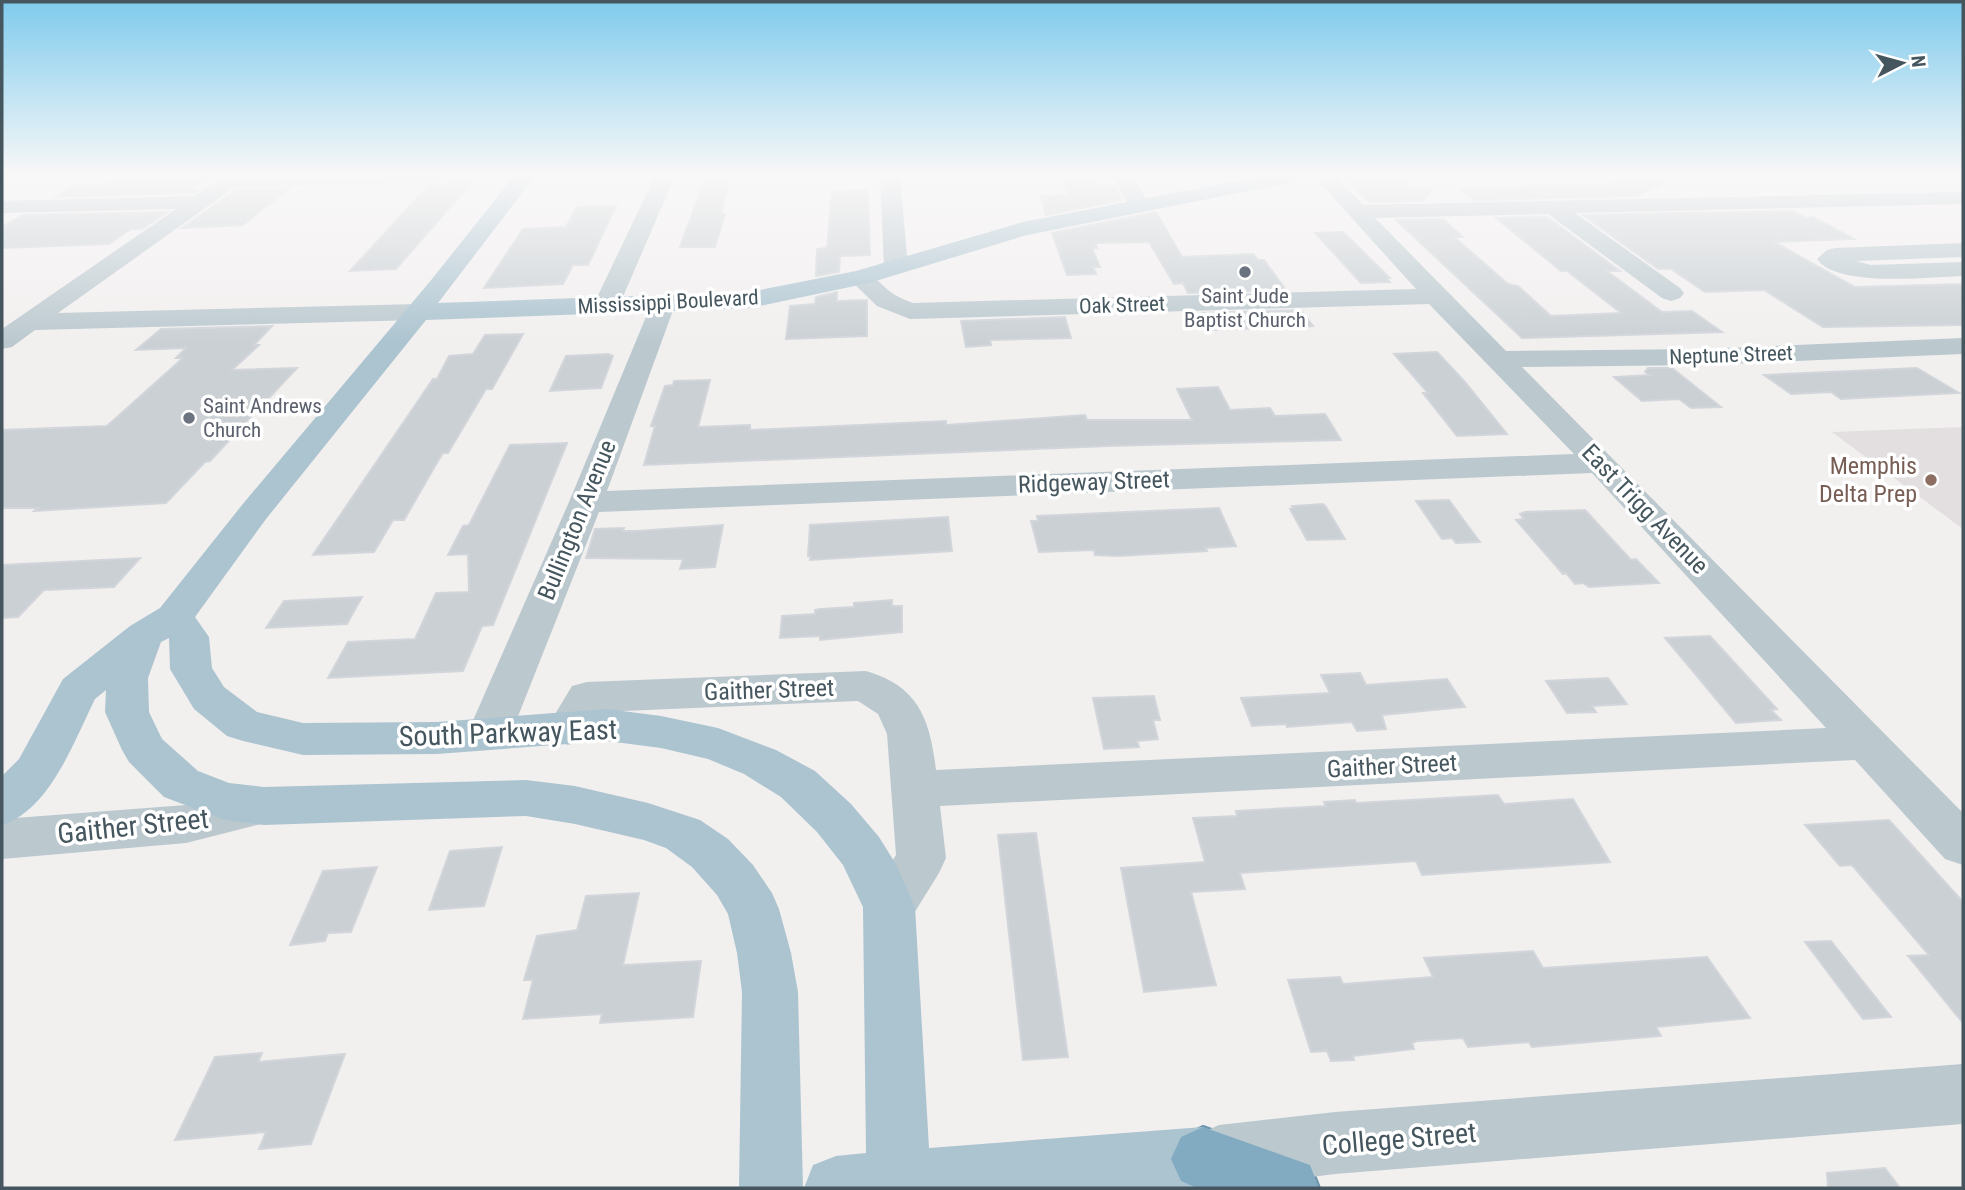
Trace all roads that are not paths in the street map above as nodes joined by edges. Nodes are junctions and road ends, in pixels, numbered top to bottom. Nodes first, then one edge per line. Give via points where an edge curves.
1 (159, 232) edge
2 (481, 232) edge
3 (640, 232) edge
4 (894, 232) edge
5 (1015, 232) edge
6 (1375, 232) edge
7 (1585, 232) edge
8 (1963, 250) edge
9 (896, 267) junction
10 (1963, 269) edge
11 (860, 278) junction
12 (1671, 293) dead end
13 (1436, 296) junction
14 (662, 305) junction
15 (606, 306) junction
16 (418, 312) junction
17 (30, 322) junction
18 (2, 341) edge
19 (1963, 346) edge
20 (1498, 359) junction
21 (1601, 463) junction
22 (586, 502) junction
23 (159, 626) junction
24 (568, 729) junction
25 (489, 734) junction
26 (1869, 743) junction
27 (915, 789) junction
28 (2, 806) edge
29 (264, 806) junction
30 (2, 839) edge
31 (1963, 845) edge
32 (888, 906) junction
33 (1963, 1094) edge
34 (1203, 1159) junction
35 (899, 1185) edge
36 (771, 1188) edge
37 (836, 1188) edge
38 (1287, 1188) edge

1 - 17 street
2 - 16 main road
3 - 15 street
4 - 9 street
5 - 9 main road, Mississippi Boulevard
6 - 13 street, East Trigg Avenue
7 - 12 street
8 - 10 street via 1829,258 1871,272
9 - 11 main road, Mississippi Boulevard
11 - 13 street, Oak Street via 886,301 910,311
11 - 14 main road, Mississippi Boulevard via 750,300
13 - 20 street, East Trigg Avenue
14 - 15 main road, Mississippi Boulevard
14 - 22 street, Bullington Avenue
15 - 16 main road, Mississippi Boulevard
16 - 17 street, Mississippi Boulevard
16 - 23 main road
17 - 18 street
19 - 20 street, Neptune Street
20 - 21 street, East Trigg Avenue
21 - 22 street, Ridgeway Street
21 - 26 street, East Trigg Avenue
22 - 25 street, Bullington Avenue
23 - 25 main road, South Parkway East via 189,637 191,669 209,698 243,725 303,739
23 - 28 main road via 78,690 36,771
23 - 29 main road via 127,678 127,712 145,750 181,784 225,801
24 - 25 main road, South Parkway East
24 - 27 street, Gaither Street via 587,697 866,686 896,705 909,734
24 - 32 main road, South Parkway East via 607,725 662,732 760,762 798,784 834,818 861,850
26 - 27 street, Gaither Street
26 - 31 street, East Trigg Avenue
27 - 32 street, Gaither Street via 921,858
29 - 30 street, Gaither Street via 186,824
29 - 36 main road via 526,798 648,822 683,834 710,853 753,909 764,953 770,992
32 - 35 main road, South Parkway East
33 - 34 street, College Street via 1335,1143
34 - 35 main road, College Street
34 - 38 highway
35 - 37 main road, College Street

